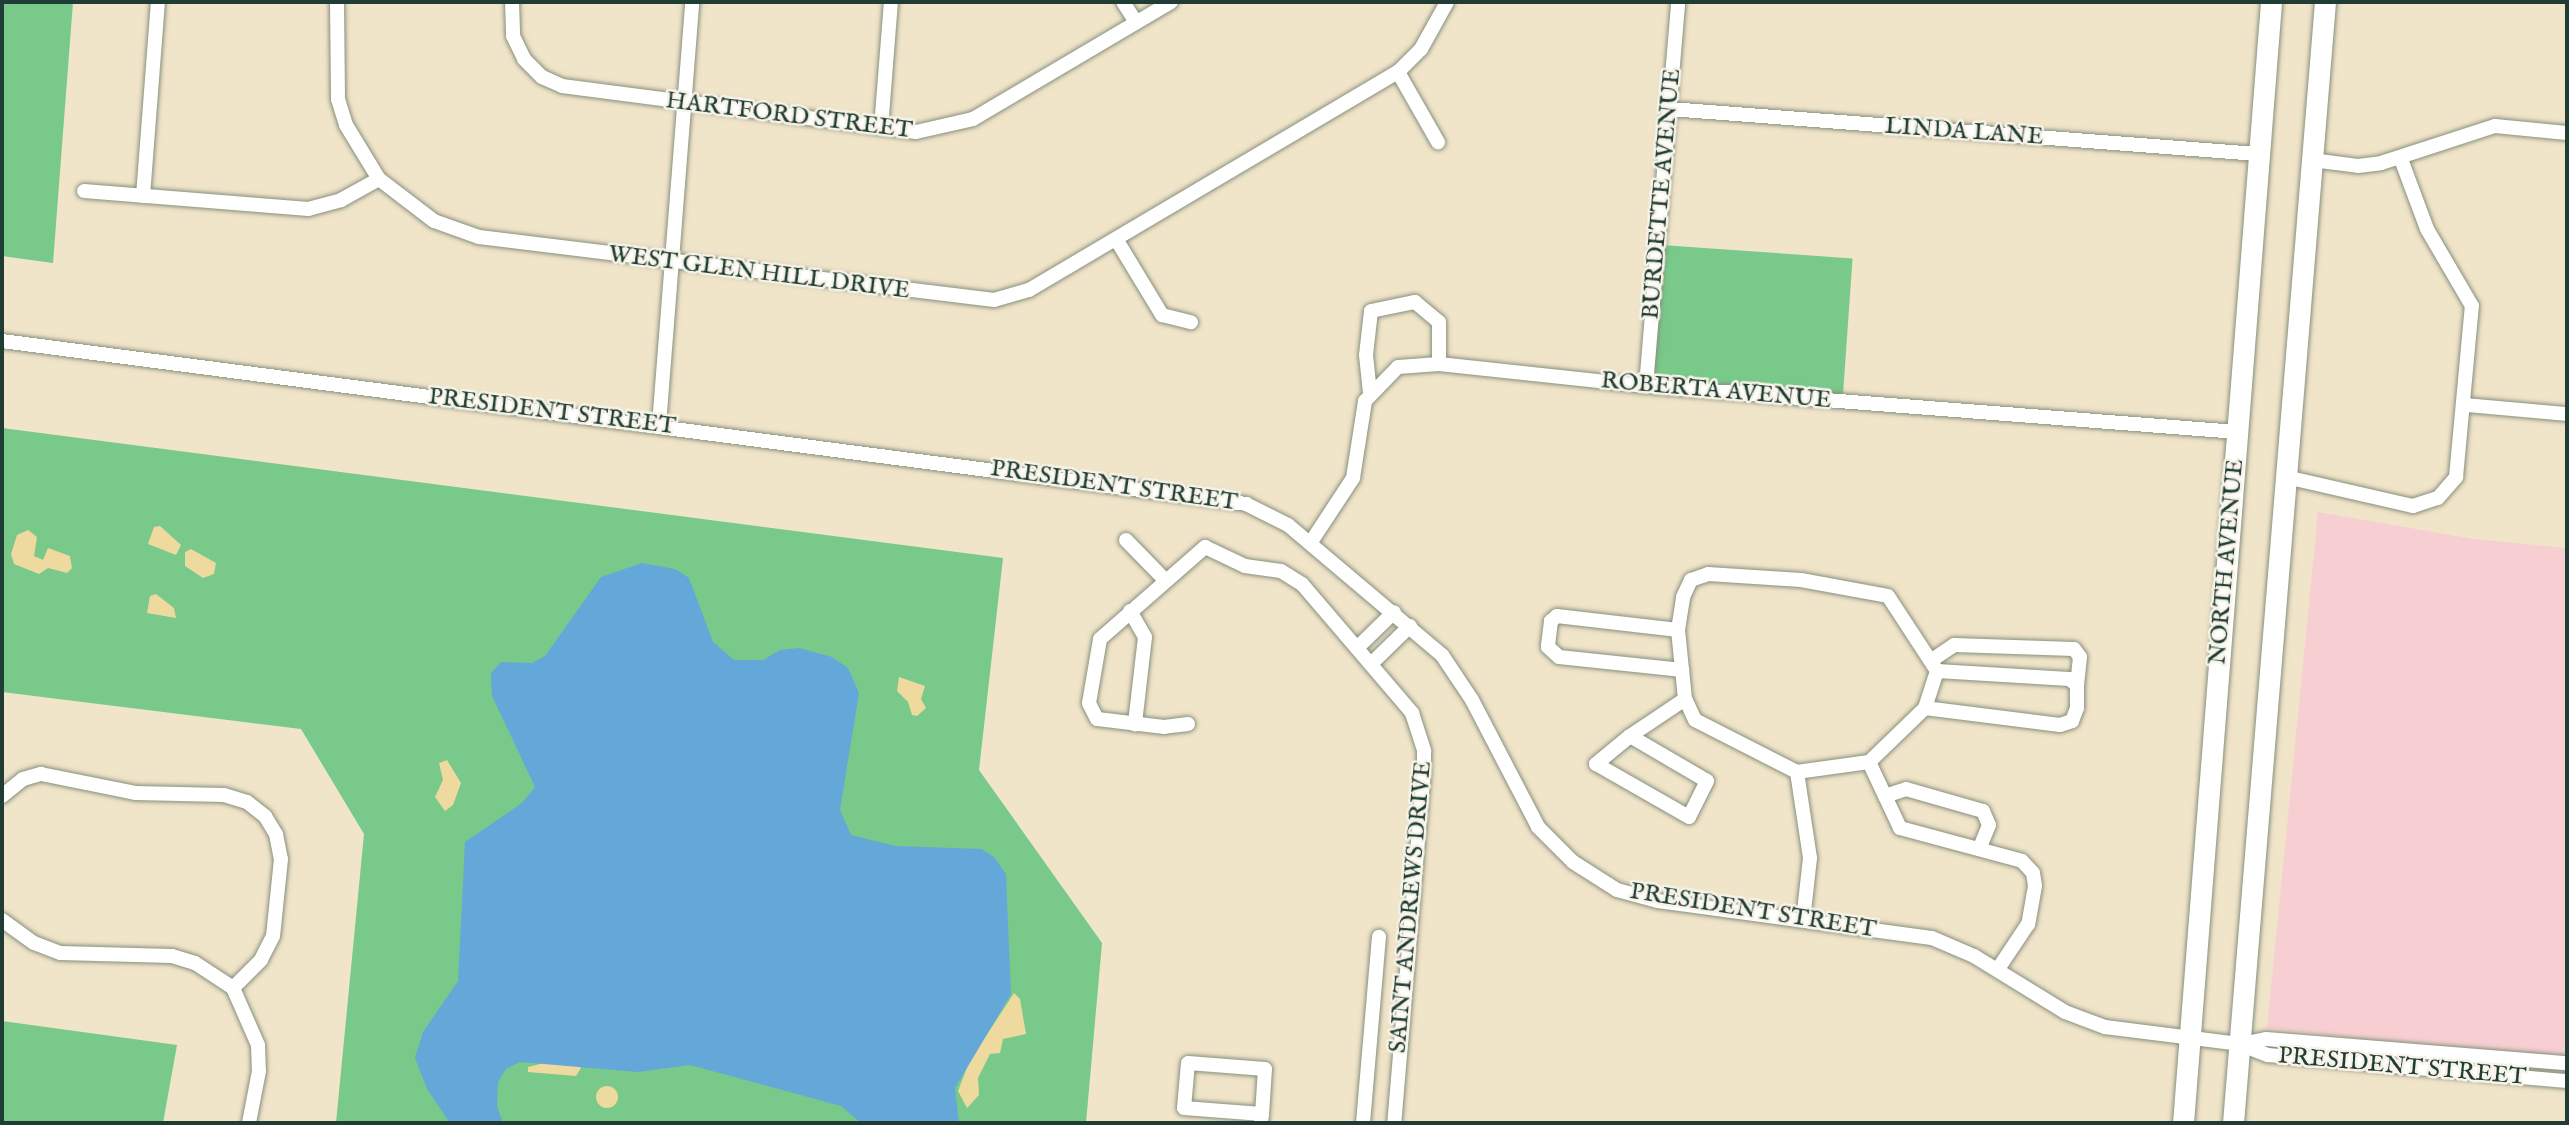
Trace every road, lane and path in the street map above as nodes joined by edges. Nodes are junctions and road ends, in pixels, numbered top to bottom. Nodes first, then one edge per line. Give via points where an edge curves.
1 (158, 2) edge
2 (337, 2) edge
3 (692, 2) edge
4 (891, 2) edge
5 (1123, 2) edge
6 (1171, 2) edge
7 (1447, 2) edge
8 (1678, 2) edge
9 (2271, 2) edge
10 (2325, 2) edge
11 (512, 4) edge
12 (1136, 22) junction
13 (1398, 72) junction
14 (684, 103) junction
15 (1670, 109) junction
16 (881, 128) junction
17 (2567, 133) edge
18 (1438, 142) dead end
19 (2258, 154) junction
20 (2401, 159) junction
21 (2312, 160) junction
22 (379, 179) junction
23 (84, 191) dead end
24 (143, 196) junction
25 (1116, 239) junction
26 (672, 261) junction
27 (1191, 322) dead end
28 (2, 341) edge
29 (1439, 365) junction
30 (1646, 386) junction
31 (1370, 393) junction
32 (2466, 405) junction
33 (2567, 414) edge
34 (659, 425) junction
35 (2237, 432) junction
36 (2286, 477) junction
37 (1126, 540) dead end
38 (1311, 542) junction
39 (1166, 581) junction
40 (1130, 611) junction
41 (1394, 612) junction
42 (1410, 626) junction
43 (1678, 630) junction
44 (1358, 647) junction
45 (1372, 663) junction
46 (1935, 665) junction
47 (1682, 670) junction
48 (2077, 685) junction
49 (1685, 699) junction
50 (1925, 708) junction
51 (1135, 724) junction
52 (1188, 724) dead end
53 (1630, 736) junction
54 (1869, 762) junction
55 (1797, 772) junction
56 (2, 796) edge
57 (1885, 796) junction
58 (1980, 847) junction
59 (2, 920) edge
60 (1803, 920) junction
61 (1379, 937) dead end
62 (1998, 969) junction
63 (233, 988) junction
64 (2189, 1038) junction
65 (2239, 1044) junction
66 (2567, 1063) edge
67 (2567, 1081) edge
68 (1261, 1119) edge
69 (249, 1123) edge
70 (1363, 1123) edge
71 (1394, 1123) edge
72 (2183, 1123) edge
73 (2233, 1123) edge

1 - 24 street
2 - 22 street, WEST GLEN HILL DRIVE via 338,99 346,125
3 - 14 street
4 - 16 street
5 - 12 street
6 - 12 street, HARTFORD STREET
7 - 13 street, WEST GLEN HILL DRIVE via 1427,41
8 - 15 street, BURDETTE AVENUE
9 - 19 main road, NORTH AVENUE
10 - 21 main road, NORTH AVENUE
11 - 14 street, HARTFORD STREET via 513,36 520,52 530,67 551,83
12 - 16 street, HARTFORD STREET via 973,119 935,131
13 - 18 street
13 - 25 street, WEST GLEN HILL DRIVE
14 - 16 street, HARTFORD STREET
14 - 26 street
15 - 19 street, LINDA LANE
15 - 30 street, BURDETTE AVENUE
17 - 20 street via 2495,126 2461,134
19 - 35 main road, NORTH AVENUE
20 - 21 street via 2358,166
20 - 32 street via 2427,229 2472,306
21 - 36 main road, NORTH AVENUE
22 - 24 street via 341,200 307,209
22 - 26 street, WEST GLEN HILL DRIVE via 415,209 456,231
23 - 24 street
25 - 26 street, WEST GLEN HILL DRIVE via 1029,290 981,301
25 - 27 street via 1162,315
26 - 34 street
28 - 34 street, PRESIDENT STREET
29 - 30 street, ROBERTA AVENUE
29 - 31 street, ROBERTA AVENUE via 1398,366
29 - 31 street via 1439,322 1415,302 1371,311 1366,355
30 - 35 street, ROBERTA AVENUE
31 - 38 street, ROBERTA AVENUE via 1362,410 1353,478 1337,509
32 - 33 street
32 - 36 street via 2456,477 2450,490 2429,504 2413,506
34 - 38 street, PRESIDENT STREET via 1223,499 1268,513
35 - 64 main road, NORTH AVENUE
36 - 65 main road, NORTH AVENUE
37 - 39 street
38 - 41 street, PRESIDENT STREET
39 - 40 street
39 - 44 street, SAINT ANDREWS DRIVE via 1205,547 1245,566 1290,575
40 - 51 street via 1145,637
40 - 51 street via 1100,639 1089,709 1097,719
41 - 42 street, PRESIDENT STREET
41 - 44 street
42 - 45 street
42 - 60 street, PRESIDENT STREET via 1442,655 1538,827 1573,863 1618,890 1658,901
43 - 46 street via 1691,580 1708,574 1801,580 1888,596
43 - 47 street
43 - 47 street via 1557,616 1551,621 1548,647 1559,657
44 - 45 street, SAINT ANDREWS DRIVE
45 - 71 street, SAINT ANDREWS DRIVE via 1412,713 1424,751
46 - 48 street via 2069,679
46 - 48 street via 1954,645 2074,649 2080,657
46 - 50 street
47 - 49 street
48 - 50 street via 2072,721 2060,725
49 - 53 street
49 - 55 street via 1695,720
50 - 54 street
51 - 52 street
53 - 53 street via 1596,764 1689,817 1707,781
54 - 55 street
54 - 57 street
55 - 60 street via 1810,858
56 - 63 street via 23,779 41,774 135,793 224,795 247,802 265,816 276,834 281,859 273,936 261,960
57 - 58 street via 1900,828
57 - 58 street via 1906,789 1983,811 1989,825
58 - 62 street via 2022,861 2033,873 2035,886 2028,923
59 - 63 street via 34,943 60,953 172,956 195,963
60 - 62 street, PRESIDENT STREET via 1932,938
61 - 70 street
62 - 64 street, PRESIDENT STREET via 2084,1020
63 - 69 street via 258,1045 259,1071
64 - 65 street, PRESIDENT STREET
64 - 72 main road, NORTH AVENUE
65 - 66 street, PRESIDENT STREET via 2266,1039
65 - 67 street, PRESIDENT STREET via 2268,1055
65 - 73 main road, NORTH AVENUE
68 - 68 street via 1184,1108 1188,1063 1265,1069

